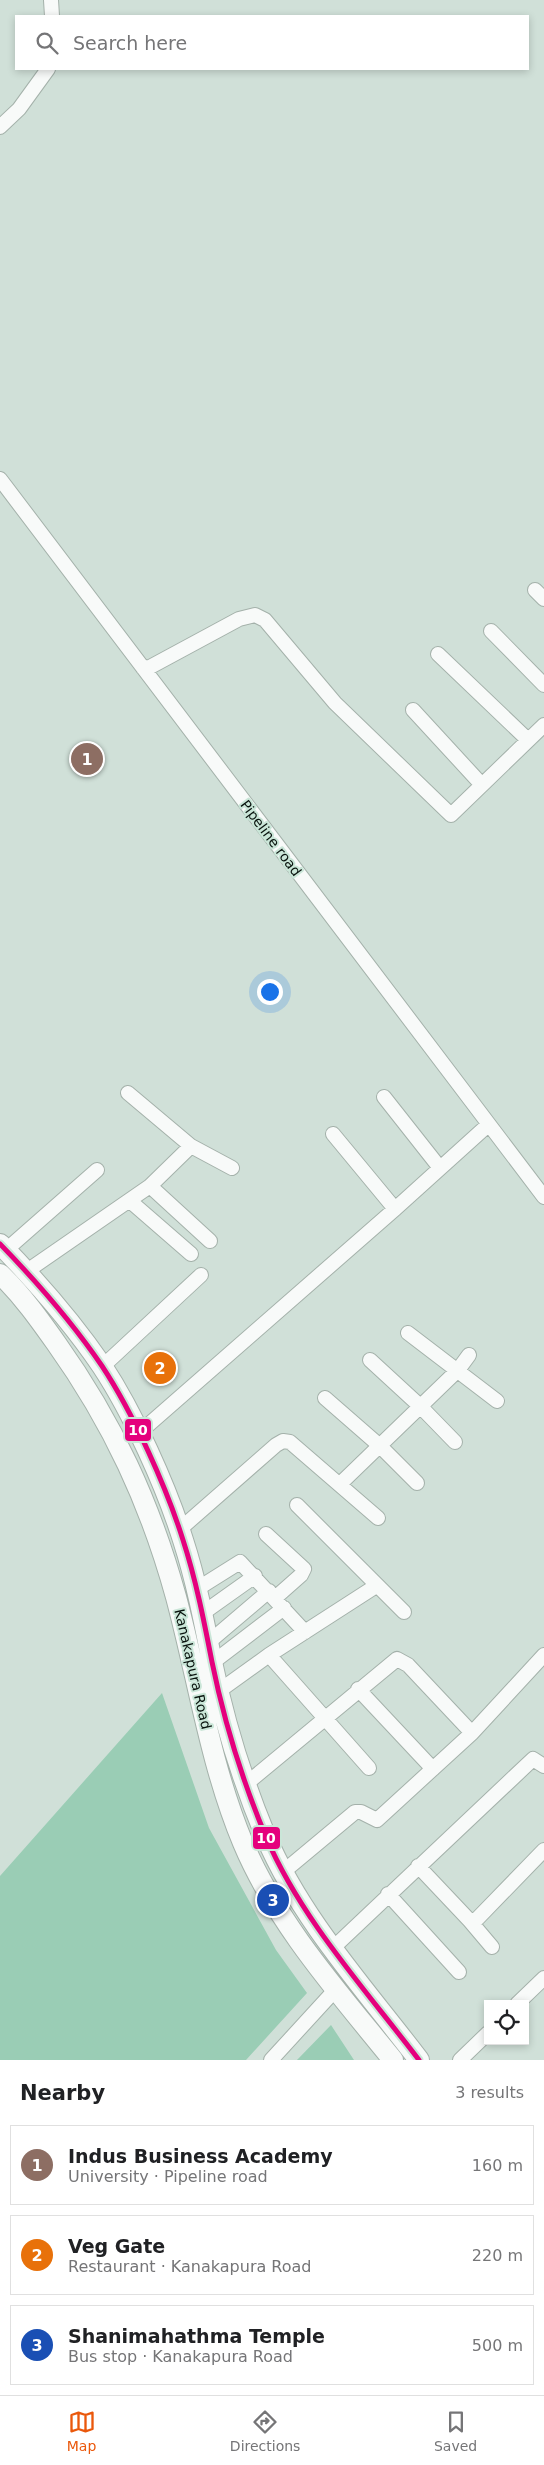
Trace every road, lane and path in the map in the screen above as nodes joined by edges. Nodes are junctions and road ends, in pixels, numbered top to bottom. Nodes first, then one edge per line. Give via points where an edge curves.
1 (51, 0) edge
2 (52, 15) edge
3 (47, 70) edge
4 (0, 126) edge
5 (0, 478) edge
6 (491, 631) dead end
7 (438, 654) dead end
8 (143, 668) junction
9 (544, 686) edge
10 (413, 710) dead end
11 (544, 725) edge
12 (528, 740) junction
13 (482, 785) junction
14 (128, 1093) dead end
15 (384, 1097) dead end
16 (488, 1125) junction
17 (333, 1134) dead end
18 (190, 1146) junction
19 (232, 1168) dead end
20 (440, 1168) junction
21 (97, 1170) dead end
22 (150, 1186) junction
23 (544, 1197) edge
24 (130, 1202) junction
25 (395, 1210) junction
26 (210, 1241) dead end
27 (3, 1248) edge
28 (191, 1254) dead end
29 (27, 1271) junction
30 (0, 1274) edge
31 (200, 1275) dead end
32 (408, 1333) dead end
33 (470, 1356) dead end
34 (370, 1360) dead end
35 (102, 1367) junction
36 (458, 1370) junction
37 (325, 1398) dead end
38 (497, 1401) dead end
39 (420, 1406) junction
40 (139, 1433) junction
41 (455, 1442) dead end
42 (380, 1446) junction
43 (417, 1483) dead end
44 (340, 1484) junction
45 (297, 1505) dead end
46 (378, 1518) dead end
47 (180, 1530) junction
48 (266, 1534) dead end
49 (255, 1576) junction
50 (376, 1586) junction
51 (197, 1589) junction
52 (276, 1599) junction
53 (404, 1612) dead end
54 (203, 1613) junction
55 (305, 1632) junction
56 (209, 1642) junction
57 (269, 1655) junction
58 (212, 1663) junction
59 (541, 1664) edge
60 (358, 1689) junction
61 (219, 1691) junction
62 (324, 1718) junction
63 (472, 1732) junction
64 (232, 1736) junction
65 (210, 1744) junction
66 (544, 1749) edge
67 (539, 1763) edge
68 (369, 1768) dead end
69 (433, 1769) junction
70 (246, 1784) junction
71 (544, 1850) edge
72 (418, 1866) junction
73 (282, 1872) junction
74 (388, 1894) junction
75 (470, 1921) junction
76 (492, 1947) dead end
77 (333, 1948) junction
78 (458, 1972) dead end
79 (544, 1978) edge
80 (336, 1989) junction
81 (521, 2000) edge
82 (484, 2037) edge
83 (271, 2060) edge
84 (393, 2060) edge
85 (419, 2060) edge
86 (460, 2060) edge

1 - 2 street
3 - 4 street via 19,109
5 - 8 street, Pipeline road
6 - 9 street
7 - 12 street
8 - 13 street via 239,619 255,615 265,620 335,703 451,815
8 - 16 street, Pipeline road
10 - 13 street
11 - 12 street
12 - 13 street
14 - 18 street
15 - 20 street
16 - 20 street
16 - 23 street, Pipeline road
17 - 25 street
18 - 19 street
18 - 22 street
20 - 25 street
21 - 27 street
22 - 24 street
22 - 26 street
24 - 28 street
24 - 29 street
25 - 40 street
27 - 29 highway, Kanakapura Road
29 - 35 highway, Kanakapura Road
30 - 65 highway, Kanakapura Road via 33,1310 85,1384 124,1452 162,1548
31 - 35 street
32 - 36 street
33 - 36 street
34 - 39 street
35 - 40 highway, Kanakapura Road
36 - 38 street
36 - 39 street
37 - 42 street
39 - 41 street
39 - 42 street
40 - 47 highway, Kanakapura Road
42 - 43 street
42 - 44 street
44 - 46 street
44 - 47 street via 290,1442 283,1441
45 - 50 street
47 - 51 highway, Kanakapura Road
48 - 52 street via 304,1570
49 - 51 street via 240,1562
49 - 52 street
49 - 54 street
50 - 53 street
50 - 55 street
51 - 54 highway, Kanakapura Road
52 - 55 street
52 - 56 street
52 - 58 street
54 - 56 highway, Kanakapura Road
55 - 57 street
56 - 58 highway, Kanakapura Road
57 - 61 street
57 - 62 street
58 - 61 highway, Kanakapura Road
59 - 63 street
60 - 62 street
60 - 63 street via 397,1659 408,1665
60 - 69 street
61 - 64 highway, Kanakapura Road
62 - 68 street
62 - 70 street
63 - 69 street
64 - 65 highway
64 - 70 highway, Kanakapura Road
65 - 80 highway, Kanakapura Road via 244,1846 273,1900
66 - 67 street
67 - 72 street
69 - 73 street via 378,1820 356,1812
70 - 73 highway, Kanakapura Road
71 - 75 street via 478,1918
72 - 74 street
72 - 75 street
73 - 77 highway, Kanakapura Road
74 - 77 street
74 - 78 street
75 - 76 street
77 - 85 highway, Kanakapura Road
79 - 81 street
80 - 83 street
80 - 84 highway, Kanakapura Road
82 - 86 street

